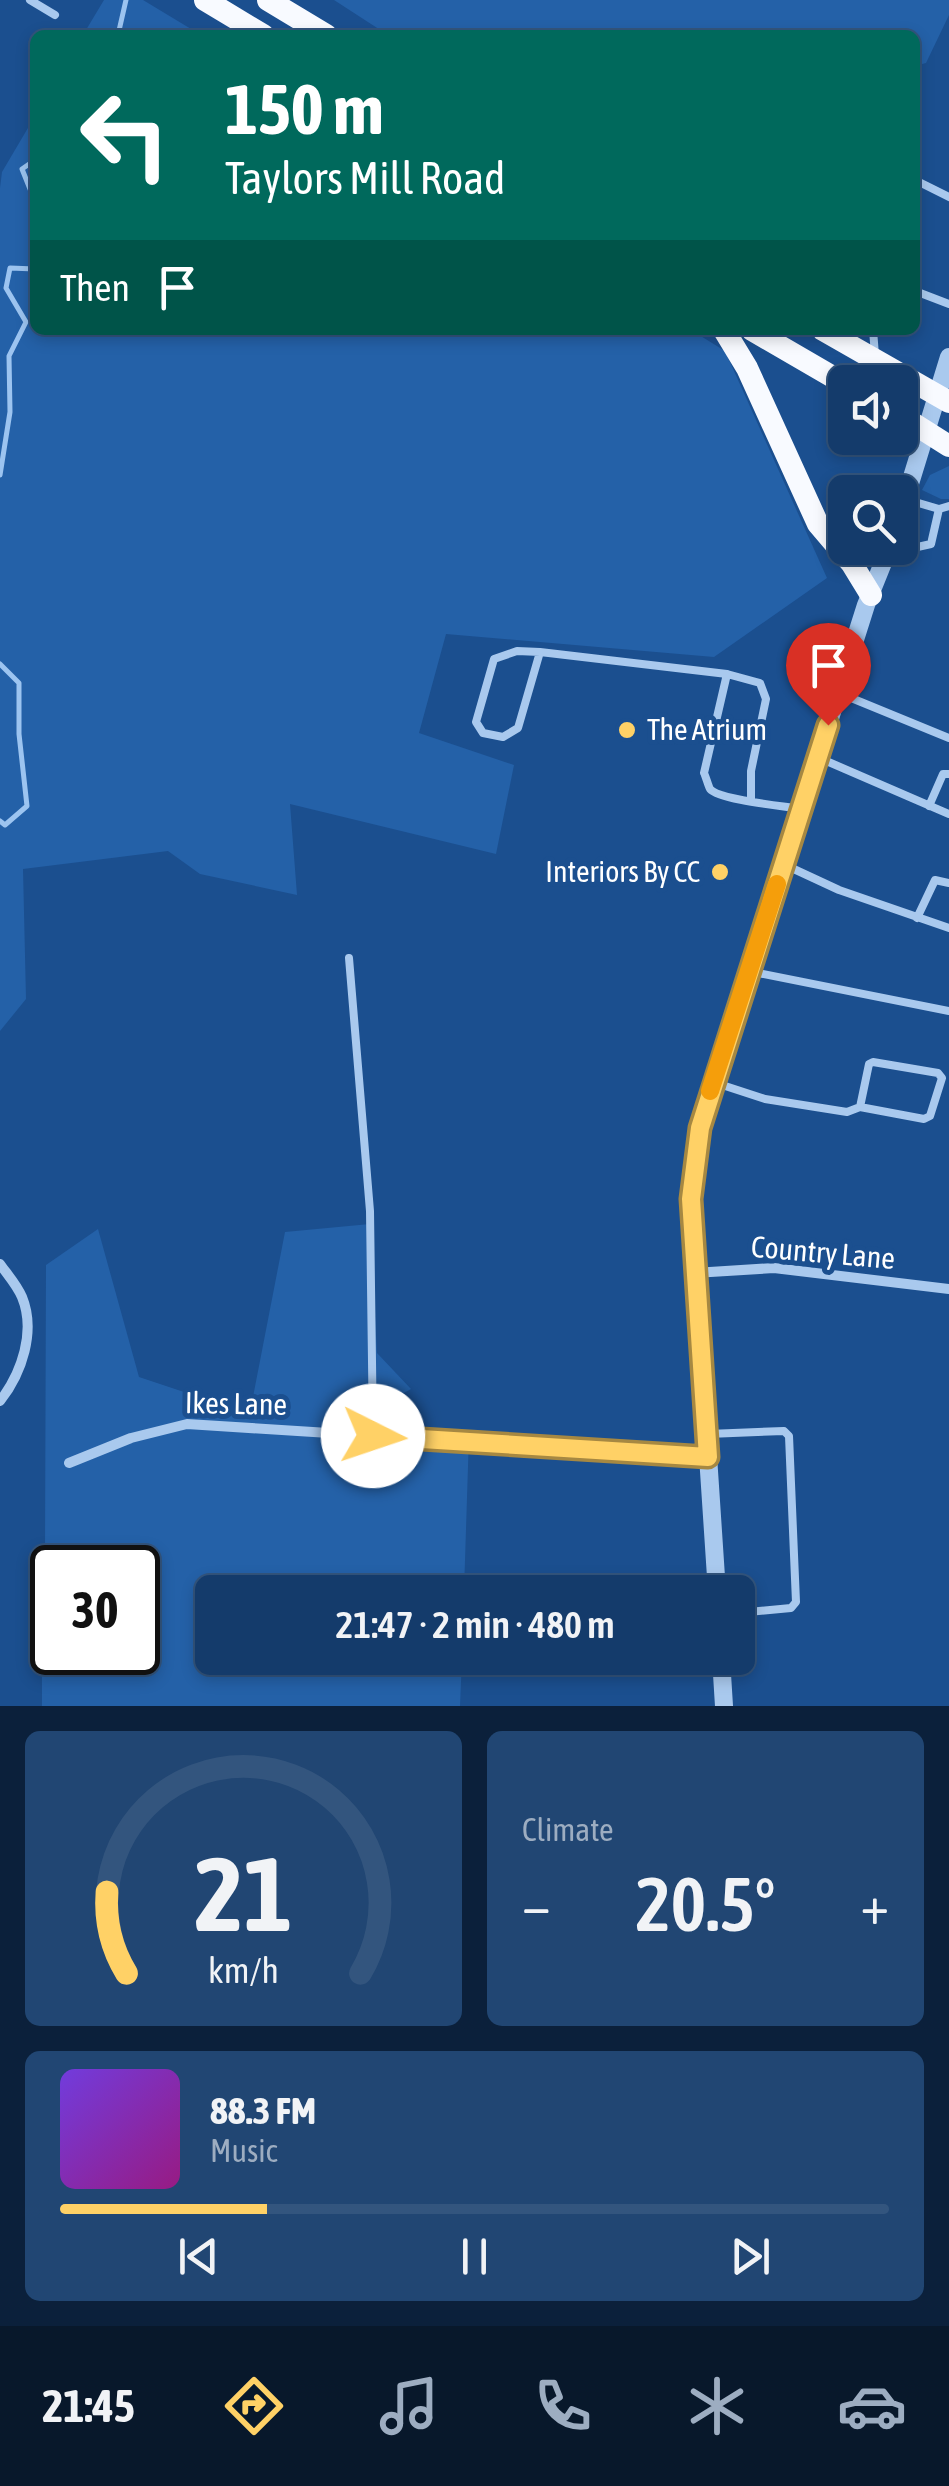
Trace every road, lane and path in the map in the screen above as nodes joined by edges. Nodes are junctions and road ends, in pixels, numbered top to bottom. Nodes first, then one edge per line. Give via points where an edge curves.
1 (30, 0) edge
2 (205, 0) edge
3 (268, 0) edge
4 (55, 14) dead end
5 (255, 30) edge
6 (318, 30) edge
7 (920, 182) edge
8 (949, 197) edge
9 (920, 294) edge
10 (949, 304) edge
11 (727, 335) edge
12 (761, 335) edge
13 (832, 335) edge
14 (873, 335) edge
15 (949, 357) edge
16 (875, 359) junction
17 (828, 374) edge
18 (944, 398) edge
19 (918, 427) edge
20 (926, 433) junction
21 (949, 446) edge
22 (913, 475) edge
23 (949, 506) edge
24 (918, 508) edge
25 (939, 509) junction
26 (828, 532) edge
27 (918, 547) edge
28 (854, 565) edge
29 (883, 565) edge
30 (870, 595) junction
31 (540, 652) junction
32 (727, 674) junction
33 (839, 693) junction
34 (949, 738) edge
35 (818, 756) junction
36 (949, 774) edge
37 (751, 800) junction
38 (929, 806) junction
39 (800, 809) junction
40 (949, 814) edge
41 (783, 864) junction
42 (949, 884) edge
43 (917, 918) junction
44 (949, 928) edge
45 (349, 958) dead end
46 (748, 971) junction
47 (949, 1011) edge
48 (712, 1081) junction
49 (860, 1106) junction
50 (0, 1264) edge
51 (694, 1272) junction
52 (949, 1289) edge
53 (0, 1401) edge
54 (707, 1434) junction
55 (373, 1436) junction
56 (708, 1457) junction
57 (69, 1463) dead end
58 (716, 1575) edge
59 (755, 1612) edge
60 (722, 1675) edge
61 (724, 1706) edge

1 - 4 lane
2 - 5 highway
3 - 6 highway
7 - 8 lane
9 - 10 lane
11 - 26 highway via 818,524
12 - 17 highway
13 - 16 highway
14 - 16 lane
15 - 18 street
16 - 18 highway
18 - 20 street
19 - 20 highway
20 - 21 highway
20 - 22 street
23 - 25 lane
24 - 25 lane
25 - 27 lane via 931,544
28 - 30 highway
29 - 30 street
30 - 33 street
31 - 31 lane via 494,659 476,722 483,732 503,737 518,728
31 - 32 lane
32 - 37 lane via 760,683 766,699 750,771
32 - 37 lane via 704,773 710,789 725,799
33 - 34 lane
33 - 35 street
35 - 38 lane
35 - 39 street
36 - 38 lane via 943,774
37 - 39 lane
38 - 40 lane
39 - 41 street
41 - 43 lane
41 - 46 street
42 - 43 lane via 936,880
43 - 44 lane
45 - 55 lane via 370,1211
46 - 47 lane
46 - 48 street
48 - 49 lane via 765,1100 847,1112
48 - 51 street via 694,1166
49 - 49 lane via 924,1119 942,1078 873,1062
50 - 53 street via 26,1313 20,1366
51 - 52 street, Country Lane via 774,1268
51 - 54 street
54 - 56 street
54 - 59 lane via 790,1436 796,1602
55 - 56 street, Ikes Lane
55 - 57 street, Ikes Lane via 187,1424
56 - 58 street
60 - 61 street

